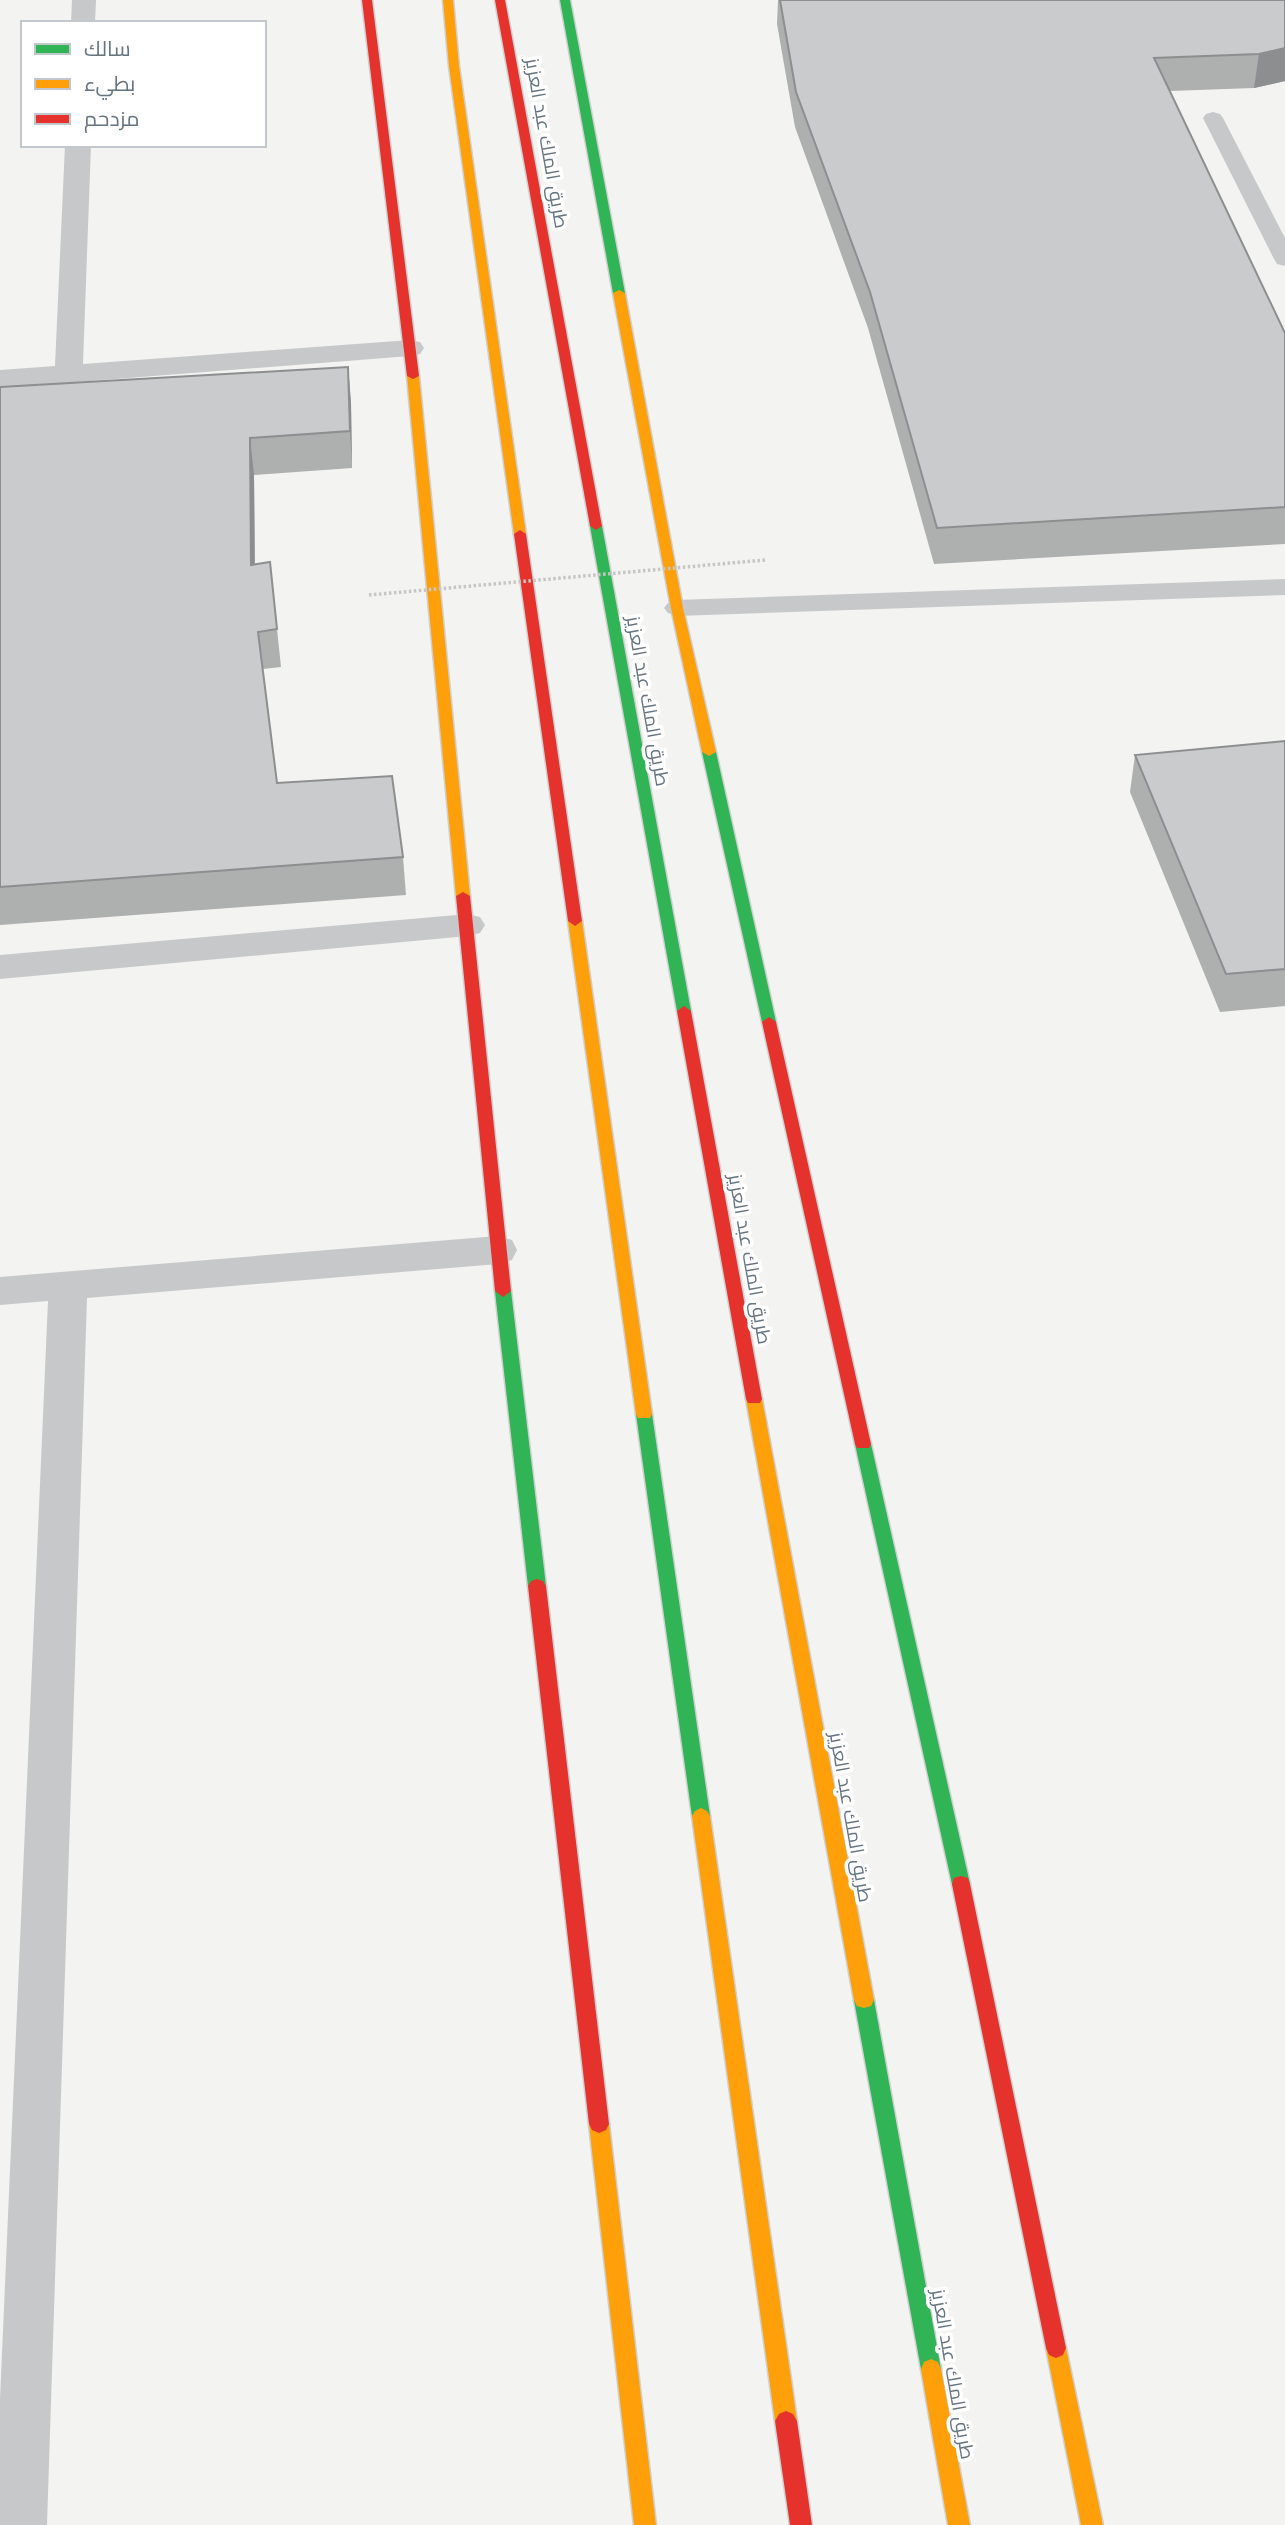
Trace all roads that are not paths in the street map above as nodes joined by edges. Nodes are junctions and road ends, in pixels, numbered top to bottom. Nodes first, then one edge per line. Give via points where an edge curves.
1 (83, 0) edge
2 (367, 0) edge
3 (565, 0) edge
4 (500, 1) edge
5 (449, 5) edge
6 (83, 21) edge
7 (1213, 118) dead end
8 (78, 147) edge
9 (1285, 259) edge
10 (410, 348) junction
11 (69, 374) junction
12 (0, 379) edge
13 (1285, 587) edge
14 (677, 608) junction
15 (468, 925) junction
16 (0, 967) edge
17 (498, 1250) junction
18 (68, 1285) junction
19 (0, 1291) edge
20 (20, 2525) edge
21 (645, 2525) edge
22 (801, 2525) edge
23 (959, 2525) edge
24 (1092, 2525) edge

1 - 6 street
2 - 10 main road
3 - 14 main road
4 - 23 main road, طريق الملك عبد العزيز
5 - 22 main road
7 - 9 lane
8 - 11 street
10 - 11 street
10 - 15 main road
11 - 12 street
13 - 14 lane
14 - 24 main road via 970,1925
15 - 16 street
15 - 17 main road
17 - 18 street
17 - 21 main road
18 - 19 street
18 - 20 street

